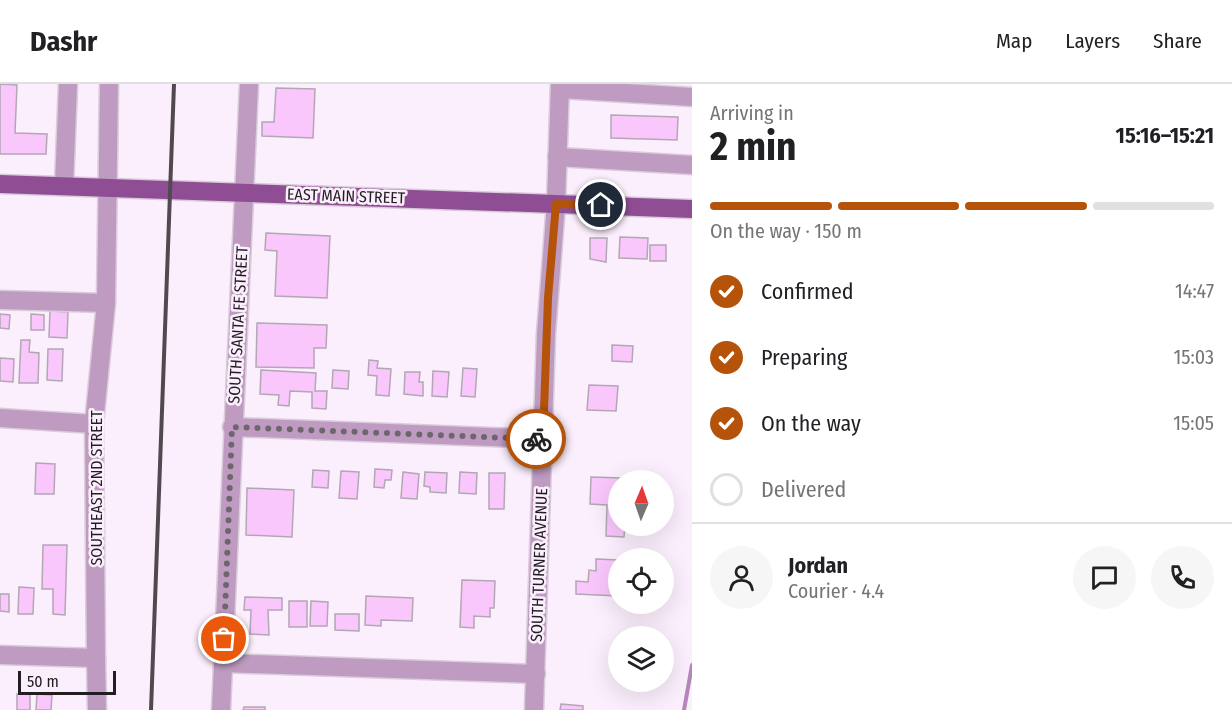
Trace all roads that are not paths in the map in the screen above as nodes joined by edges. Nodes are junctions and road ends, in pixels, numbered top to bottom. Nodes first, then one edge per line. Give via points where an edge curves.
1 (68, 84) edge
2 (109, 84) edge
3 (249, 84) edge
4 (560, 86) edge
5 (664, 89) edge
6 (692, 97) edge
7 (557, 157) junction
8 (692, 165) edge
9 (0, 184) edge
10 (64, 186) junction
11 (107, 188) junction
12 (244, 192) junction
13 (556, 204) junction
14 (692, 209) edge
15 (0, 300) edge
16 (106, 303) junction
17 (0, 418) edge
18 (94, 424) junction
19 (232, 427) junction
20 (543, 439) junction
21 (0, 655) edge
22 (96, 658) junction
23 (223, 663) junction
24 (536, 674) junction
25 (97, 710) edge
26 (221, 710) edge
27 (534, 710) edge

1 - 10 street
2 - 11 street, SOUTHEAST 2ND STREET
3 - 12 street, SOUTH SANTA FE STREET
4 - 5 street
4 - 7 street, SOUTH TURNER AVENUE
5 - 6 street
7 - 8 street
7 - 13 street, SOUTH TURNER AVENUE
9 - 10 main road, EAST MAIN STREET
10 - 11 main road, EAST MAIN STREET
11 - 12 main road, EAST MAIN STREET
11 - 16 street, SOUTHEAST 2ND STREET
12 - 13 main road, EAST MAIN STREET
12 - 19 street, SOUTH SANTA FE STREET
13 - 14 main road, EAST MAIN STREET
13 - 20 street, SOUTH TURNER AVENUE
15 - 16 street
16 - 18 street, SOUTHEAST 2ND STREET
17 - 18 street
18 - 22 street, SOUTHEAST 2ND STREET
19 - 20 street
19 - 23 street, SOUTH SANTA FE STREET
20 - 24 street, SOUTH TURNER AVENUE
21 - 22 street
22 - 25 street, SOUTHEAST 2ND STREET
23 - 24 street
23 - 26 street, SOUTH SANTA FE STREET
24 - 27 street, SOUTH TURNER AVENUE

